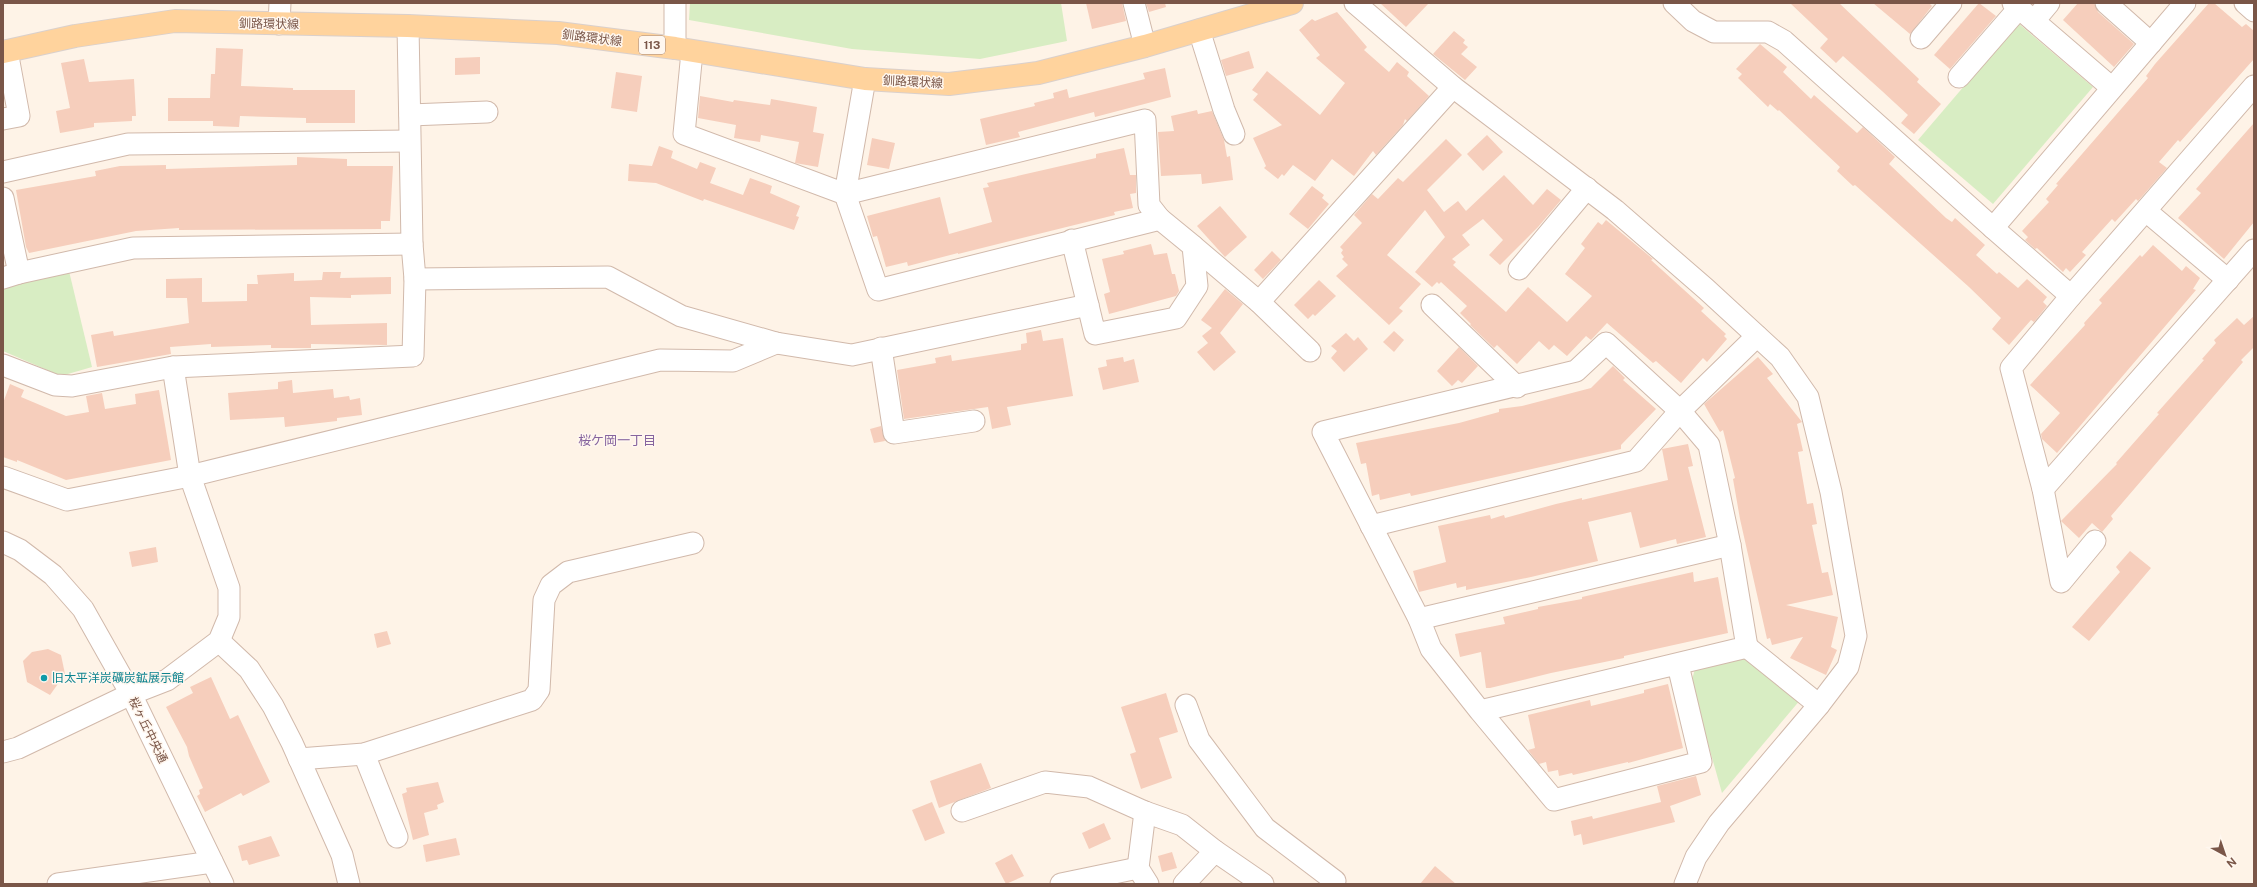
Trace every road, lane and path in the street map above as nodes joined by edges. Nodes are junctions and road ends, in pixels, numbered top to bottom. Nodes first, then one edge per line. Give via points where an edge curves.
1 (280, 3) edge
2 (675, 3) edge
3 (1134, 3) edge
4 (1292, 3) edge
5 (1355, 3) edge
6 (1674, 3) edge
7 (1951, 3) edge
8 (2049, 3) edge
9 (2106, 3) edge
10 (2185, 3) edge
11 (2245, 3) edge
12 (2022, 11) edge
13 (2254, 11) edge
14 (279, 24) junction
15 (408, 26) junction
16 (1199, 30) junction
17 (1921, 38) dead end
18 (2151, 43) junction
19 (1145, 46) junction
20 (684, 50) junction
21 (5, 51) edge
22 (1959, 77) dead end
23 (865, 79) junction
24 (2254, 86) edge
25 (1453, 87) junction
26 (2112, 88) junction
27 (487, 112) dead end
28 (410, 115) junction
29 (3, 119) edge
30 (1234, 134) dead end
31 (409, 141) junction
32 (3, 172) edge
33 (1587, 188) junction
34 (845, 194) junction
35 (3, 198) edge
36 (2146, 211) junction
37 (1160, 219) junction
38 (1993, 228) junction
39 (1072, 240) junction
40 (412, 244) junction
41 (1193, 246) junction
42 (2254, 250) edge
43 (1519, 269) dead end
44 (11, 276) edge
45 (415, 279) junction
46 (2228, 280) junction
47 (2071, 296) junction
48 (1259, 302) junction
49 (1088, 305) junction
50 (1432, 305) dead end
51 (1757, 336) junction
52 (776, 343) junction
53 (881, 348) junction
54 (1310, 351) dead end
55 (3, 367) edge
56 (173, 367) junction
57 (1517, 387) junction
58 (1680, 411) junction
59 (974, 421) dead end
60 (190, 476) junction
61 (3, 477) edge
62 (2043, 489) junction
63 (1371, 526) junction
64 (3, 542) edge
65 (2095, 542) dead end
66 (693, 543) dead end
67 (1730, 545) junction
68 (1419, 619) junction
69 (219, 641) junction
70 (1747, 647) junction
71 (1678, 665) junction
72 (131, 694) junction
73 (1186, 704) dead end
74 (1819, 705) junction
75 (1480, 711) junction
76 (3, 752) edge
77 (364, 754) junction
78 (299, 759) junction
79 (962, 812) dead end
80 (1145, 812) junction
81 (397, 837) dead end
82 (1215, 851) junction
83 (212, 862) junction
84 (182, 875) edge
85 (1143, 876) edge
86 (1336, 883) edge
87 (58, 884) edge
88 (223, 884) edge
89 (350, 884) edge
90 (1061, 884) edge
91 (1184, 884) edge
92 (1262, 884) edge
93 (1685, 884) edge

1 - 14 street
2 - 20 street
3 - 19 street
4 - 16 main road, 釧路環状線 / 113
5 - 25 street
6 - 38 street via 1693,21 1714,32 1768,32 1784,41
7 - 17 street
8 - 12 street
9 - 18 street
10 - 18 street
11 - 13 street
12 - 22 street
12 - 26 street
14 - 15 main road, 釧路環状線 / 113
14 - 21 main road, 釧路環状線 / 113 via 175,21 75,36
15 - 20 main road, 釧路環状線 / 113 via 558,33
15 - 28 street
16 - 19 main road, 釧路環状線 / 113
16 - 30 street
18 - 26 street
19 - 23 main road, 釧路環状線 / 113 via 1038,73 949,84
20 - 23 main road, 釧路環状線 / 113
20 - 34 street via 684,134
21 - 29 street via 19,116
23 - 34 street
24 - 36 street
25 - 33 street
25 - 48 street
26 - 38 street
27 - 28 street
28 - 31 street
31 - 32 street via 128,144
31 - 40 street
33 - 43 street
33 - 51 street
34 - 37 street via 1145,120 1149,205
34 - 39 street via 878,290
35 - 44 street
36 - 46 street
36 - 47 street
37 - 39 street
37 - 41 street
38 - 47 street
39 - 49 street
40 - 44 street via 133,248
40 - 45 street
41 - 48 street
41 - 49 street via 1197,286 1176,318 1095,334
42 - 46 street
45 - 52 street via 608,277 681,316
45 - 56 street via 413,356
46 - 62 street
47 - 62 street via 2011,368
48 - 54 street
49 - 53 street
50 - 57 street
51 - 58 street
51 - 74 street via 1780,357 1808,397 1831,492 1856,636 1848,667
52 - 53 street via 852,355
52 - 60 street via 733,361 660,360
53 - 59 street via 894,433
55 - 56 street via 56,385 72,386
56 - 60 street
57 - 58 street via 1576,371 1606,343
57 - 63 street via 1323,432
58 - 63 street via 1636,461
58 - 67 street via 1710,445
60 - 61 street via 67,500
60 - 69 street via 229,588 229,617
62 - 65 street via 2061,582
63 - 68 street
64 - 72 street, 桜ヶ丘中央通 via 20,550 53,575 83,609
66 - 77 street via 568,572 551,586 544,600 539,690 532,700
67 - 68 street
67 - 70 street
68 - 75 street via 1431,649
69 - 72 street via 167,680
69 - 78 street via 249,669 276,712
70 - 71 street
70 - 74 street
71 - 75 street
71 - 75 street via 1701,762 1554,800
72 - 76 street via 18,748
72 - 83 street, 桜ヶ丘中央通
73 - 86 street via 1199,740 1265,828
74 - 93 street via 1719,823 1696,857
77 - 78 street
77 - 81 street
78 - 89 street via 342,855
79 - 80 street via 1045,782 1089,787
80 - 82 street via 1182,824
80 - 85 street
82 - 91 street
82 - 92 street
83 - 84 street
83 - 88 street, 桜ヶ丘中央通
84 - 87 street
85 - 90 street

